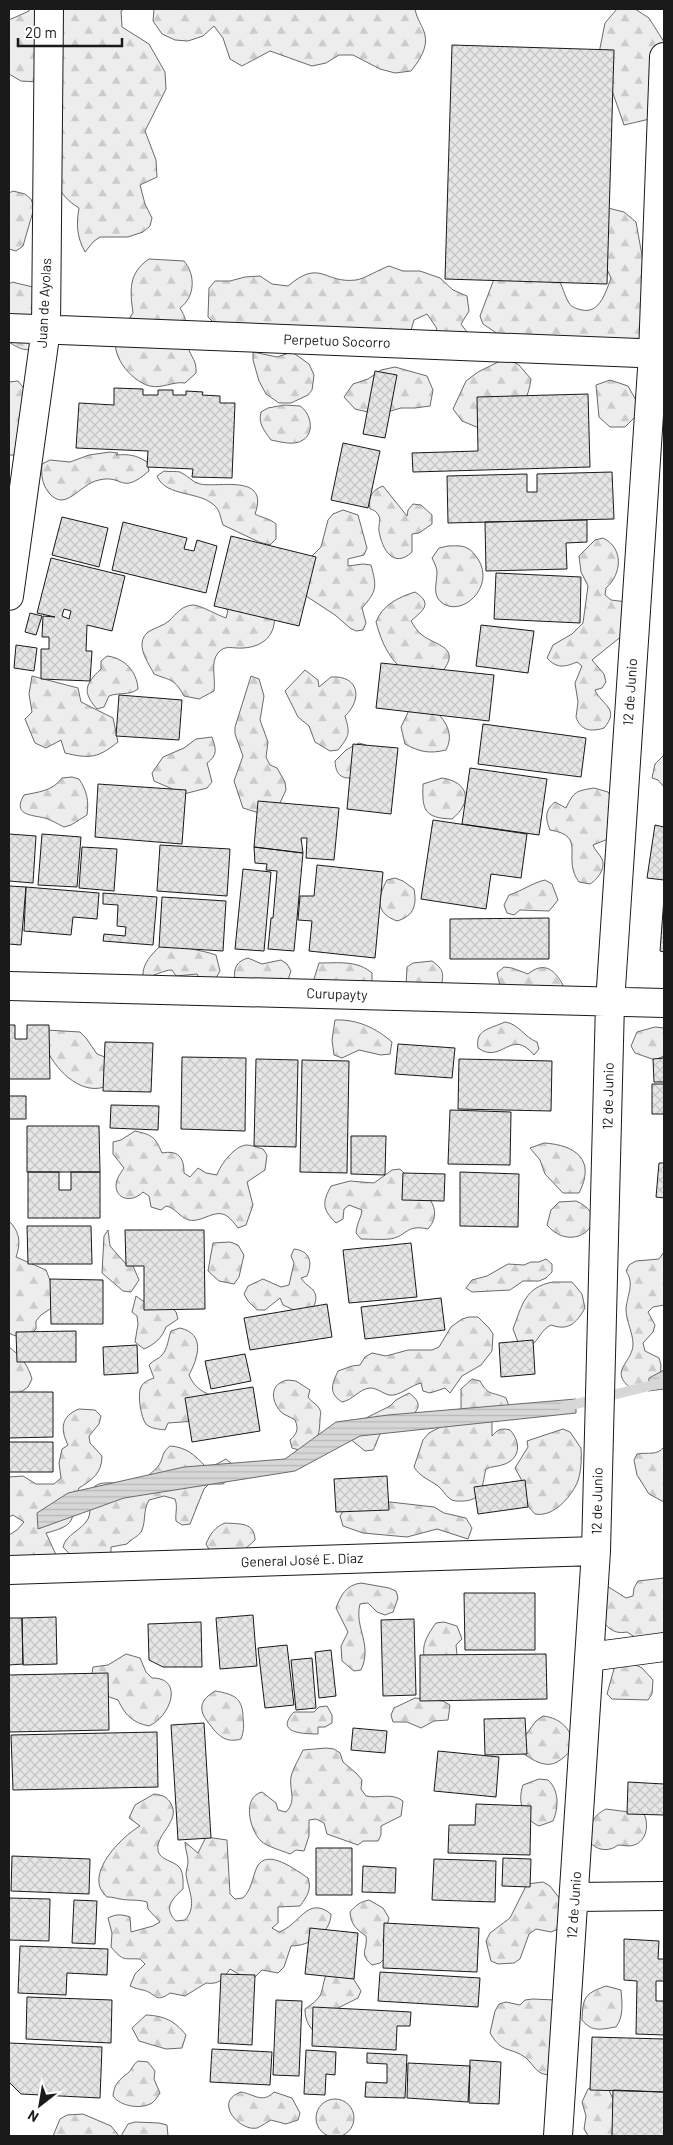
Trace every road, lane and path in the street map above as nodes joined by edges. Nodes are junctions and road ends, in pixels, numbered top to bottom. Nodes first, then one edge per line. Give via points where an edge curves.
1 (50, 9) edge
2 (664, 57) edge
3 (9, 328) edge
4 (46, 329) junction
5 (659, 354) edge
6 (9, 596) edge
7 (9, 986) edge
8 (610, 1003) junction
9 (664, 1003) edge
10 (596, 1551) junction
11 (9, 1570) edge
12 (664, 1647) edge
13 (589, 1657) junction
14 (664, 1896) edge
15 (574, 1898) junction
16 (558, 2136) edge

1 - 4 street, Juan de Ayolas
2 - 5 street, 12 de Junio
3 - 4 street, Perpetuo Socorro
4 - 5 street, Perpetuo Socorro
4 - 6 street, Juan de Ayolas
5 - 8 street, 12 de Junio
7 - 8 street, Curupayty
8 - 9 street, Curupayty
8 - 10 street, 12 de Junio
10 - 11 street, General José E. Diaz
10 - 13 street, 12 de Junio
12 - 13 street
13 - 15 street, 12 de Junio
14 - 15 street
15 - 16 street, 12 de Junio

